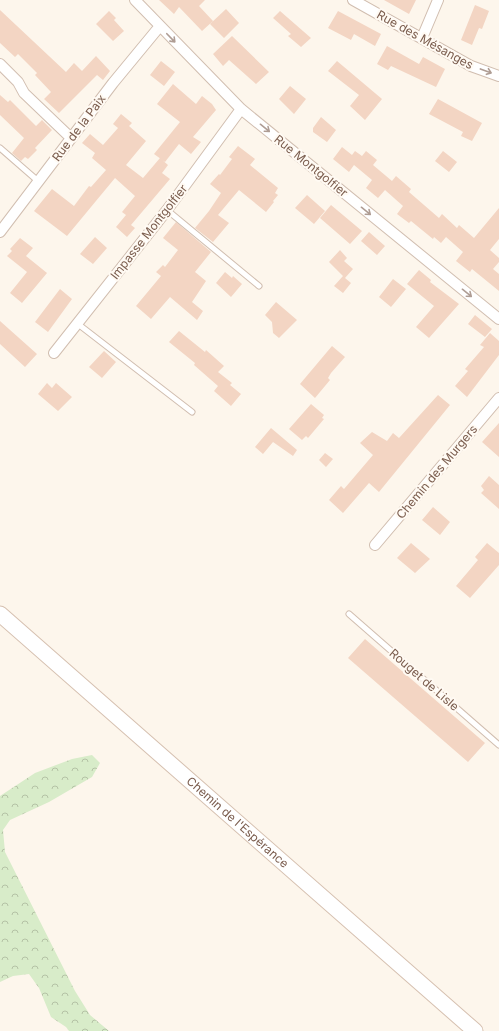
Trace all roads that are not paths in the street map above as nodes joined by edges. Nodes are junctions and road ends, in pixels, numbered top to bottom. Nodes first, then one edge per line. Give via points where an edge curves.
1 (135, 0) edge
2 (353, 0) edge
3 (438, 0) edge
4 (160, 26) junction
5 (422, 38) junction
6 (0, 64) edge
7 (499, 76) edge
8 (241, 109) junction
9 (71, 138) junction
10 (0, 148) edge
11 (38, 182) junction
12 (166, 210) junction
13 (0, 232) edge
14 (259, 286) dead end
15 (499, 319) edge
16 (78, 324) junction
17 (54, 353) dead end
18 (499, 398) edge
19 (192, 412) dead end
20 (375, 545) dead end
21 (0, 614) edge
22 (350, 614) dead end
23 (499, 745) edge
24 (476, 1031) edge

1 - 4 street, Rue Montgolfier
2 - 5 street, Rue des Mésanges
3 - 5 street
4 -> 8 street, Rue Montgolfier
4 - 9 street, Rue de la Paix
5 -> 7 street, Rue des Mésanges via 471,66
6 - 9 street via 18,82 24,93
8 - 12 street, Impasse Montgolfier
8 -> 15 street, Rue Montgolfier
9 - 11 street, Rue de la Paix
10 - 11 lane
11 - 13 street, Rue de la Paix
12 - 14 lane
12 - 16 street, Impasse Montgolfier
16 - 17 street, Impasse Montgolfier
16 - 19 lane
18 - 20 street, Chemin des Murgers
21 - 24 street, Chemin de l'Espérance
22 - 23 lane, Rouget de Lisle

